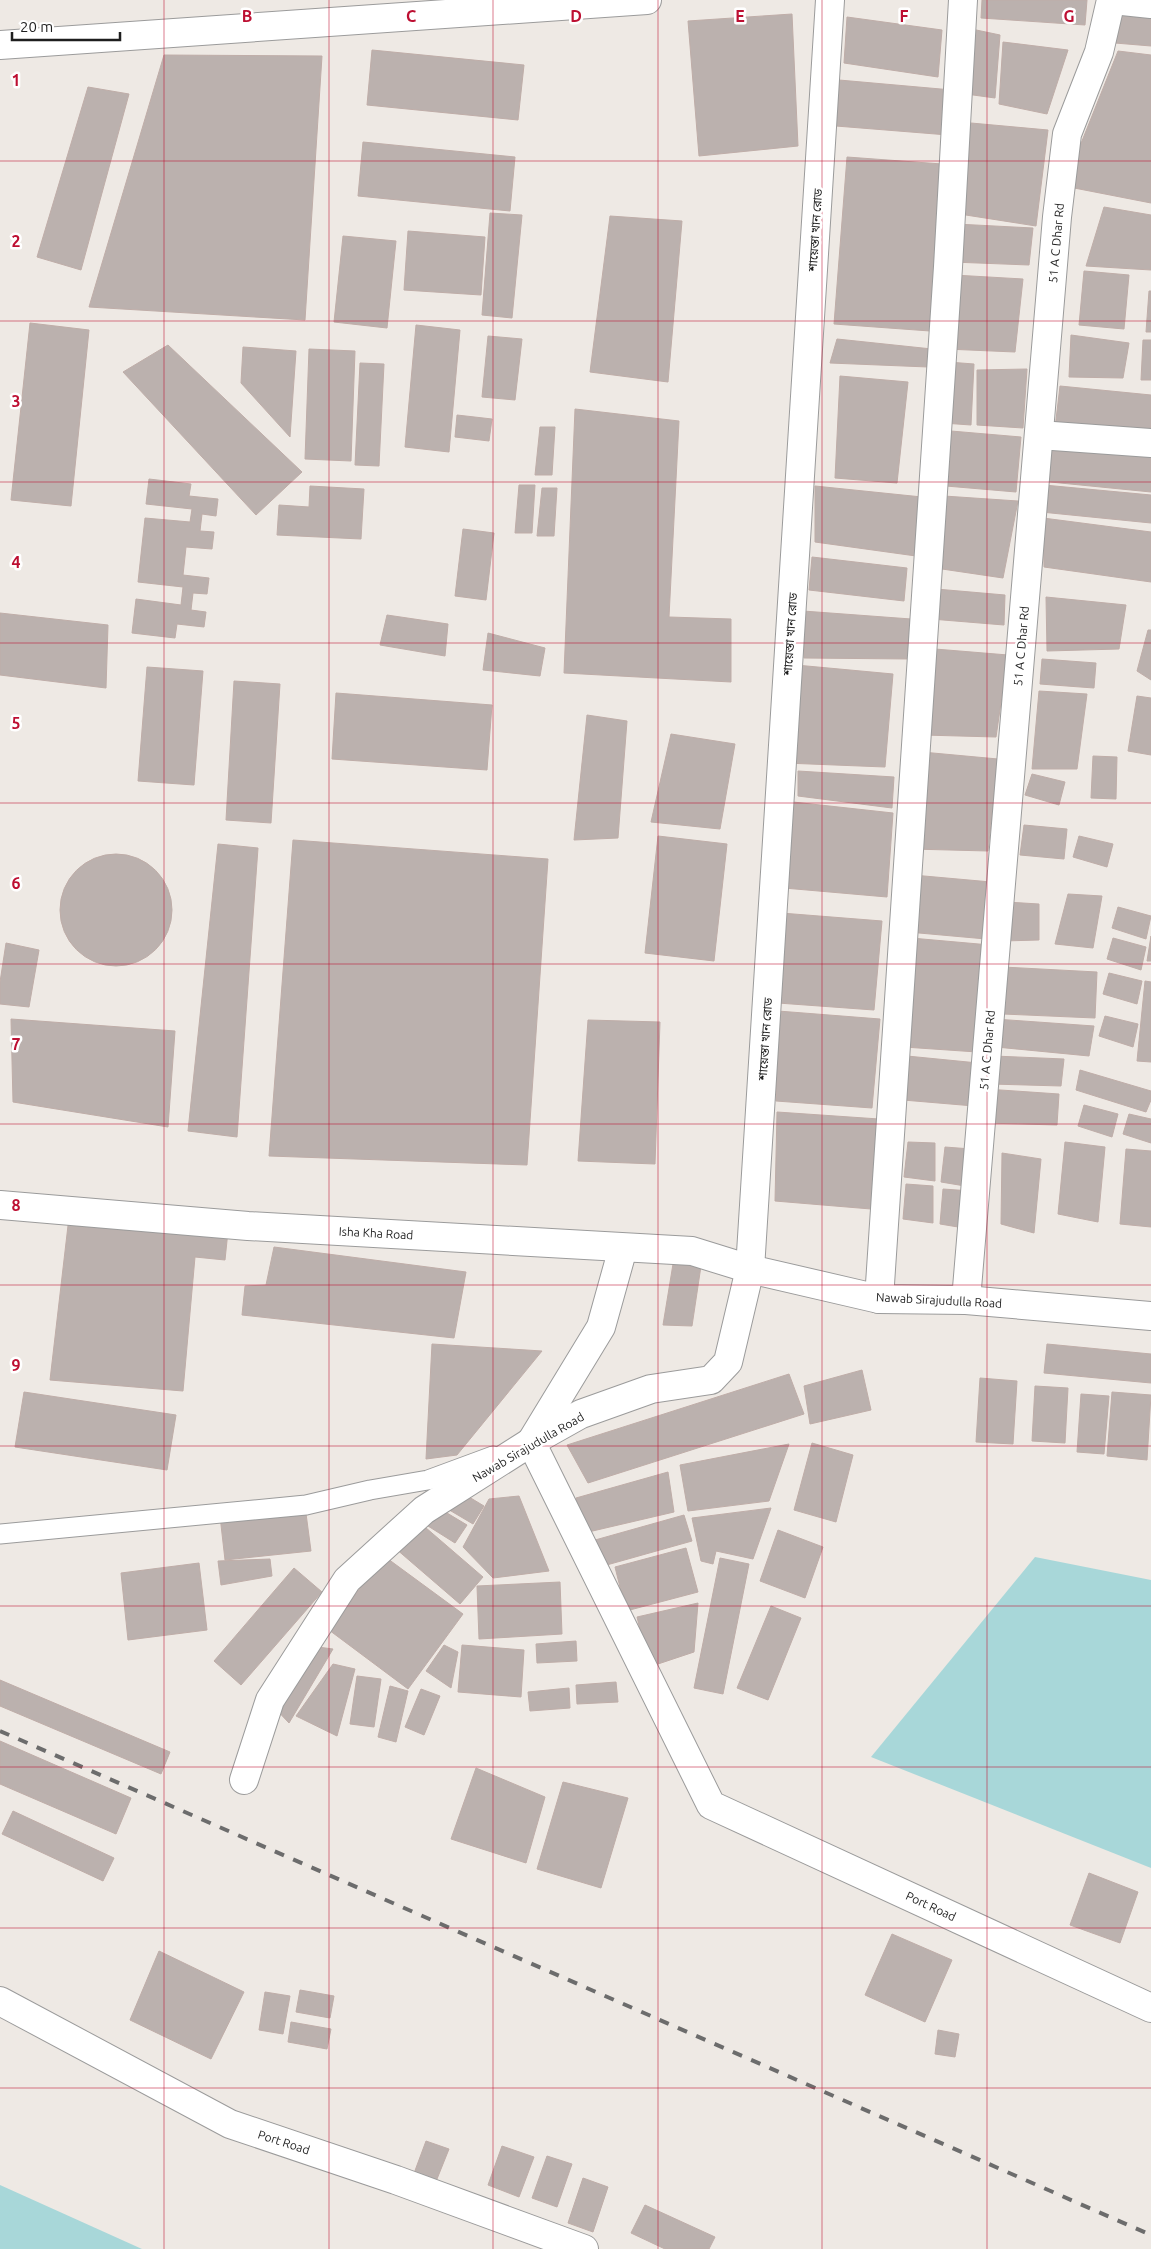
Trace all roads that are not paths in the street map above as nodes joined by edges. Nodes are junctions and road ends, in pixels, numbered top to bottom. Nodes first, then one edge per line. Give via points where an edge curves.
1 (647, 0) edge
2 (830, 0) edge
3 (963, 0) edge
4 (1112, 0) edge
5 (1151, 4) edge
6 (0, 45) edge
7 (1039, 436) junction
8 (1151, 443) edge
9 (0, 1205) edge
10 (623, 1248) junction
11 (750, 1269) junction
12 (879, 1299) junction
13 (966, 1300) junction
14 (1151, 1316) edge
15 (531, 1442) junction
16 (0, 1534) edge
17 (244, 1780) dead end
18 (0, 2001) edge
19 (1151, 2008) edge
20 (584, 2249) edge

1 - 6 street
2 - 11 street, শায়েস্তা খান রোড
3 - 12 street
4 - 5 street
4 - 7 street, 51 A C Dhar Rd via 1099,52 1067,134
7 - 8 street
7 - 13 street, 51 A C Dhar Rd
9 - 10 street, Isha Kha Road via 248,1226
10 - 11 street, Isha Kha Road via 692,1252
10 - 15 street via 600,1327
11 - 12 street, Nawab Sirajudulla Road
11 - 15 street, Nawab Sirajudulla Road via 728,1362 711,1380 651,1389 581,1414
12 - 13 street, Nawab Sirajudulla Road
13 - 14 street, Nawab Sirajudulla Road
15 - 16 lane via 428,1480 306,1504
15 - 17 street, Nawab Sirajudulla Road via 424,1510 347,1580 270,1700
15 - 19 street, Port Road via 710,1805
18 - 20 street, Port Road via 230,2124

